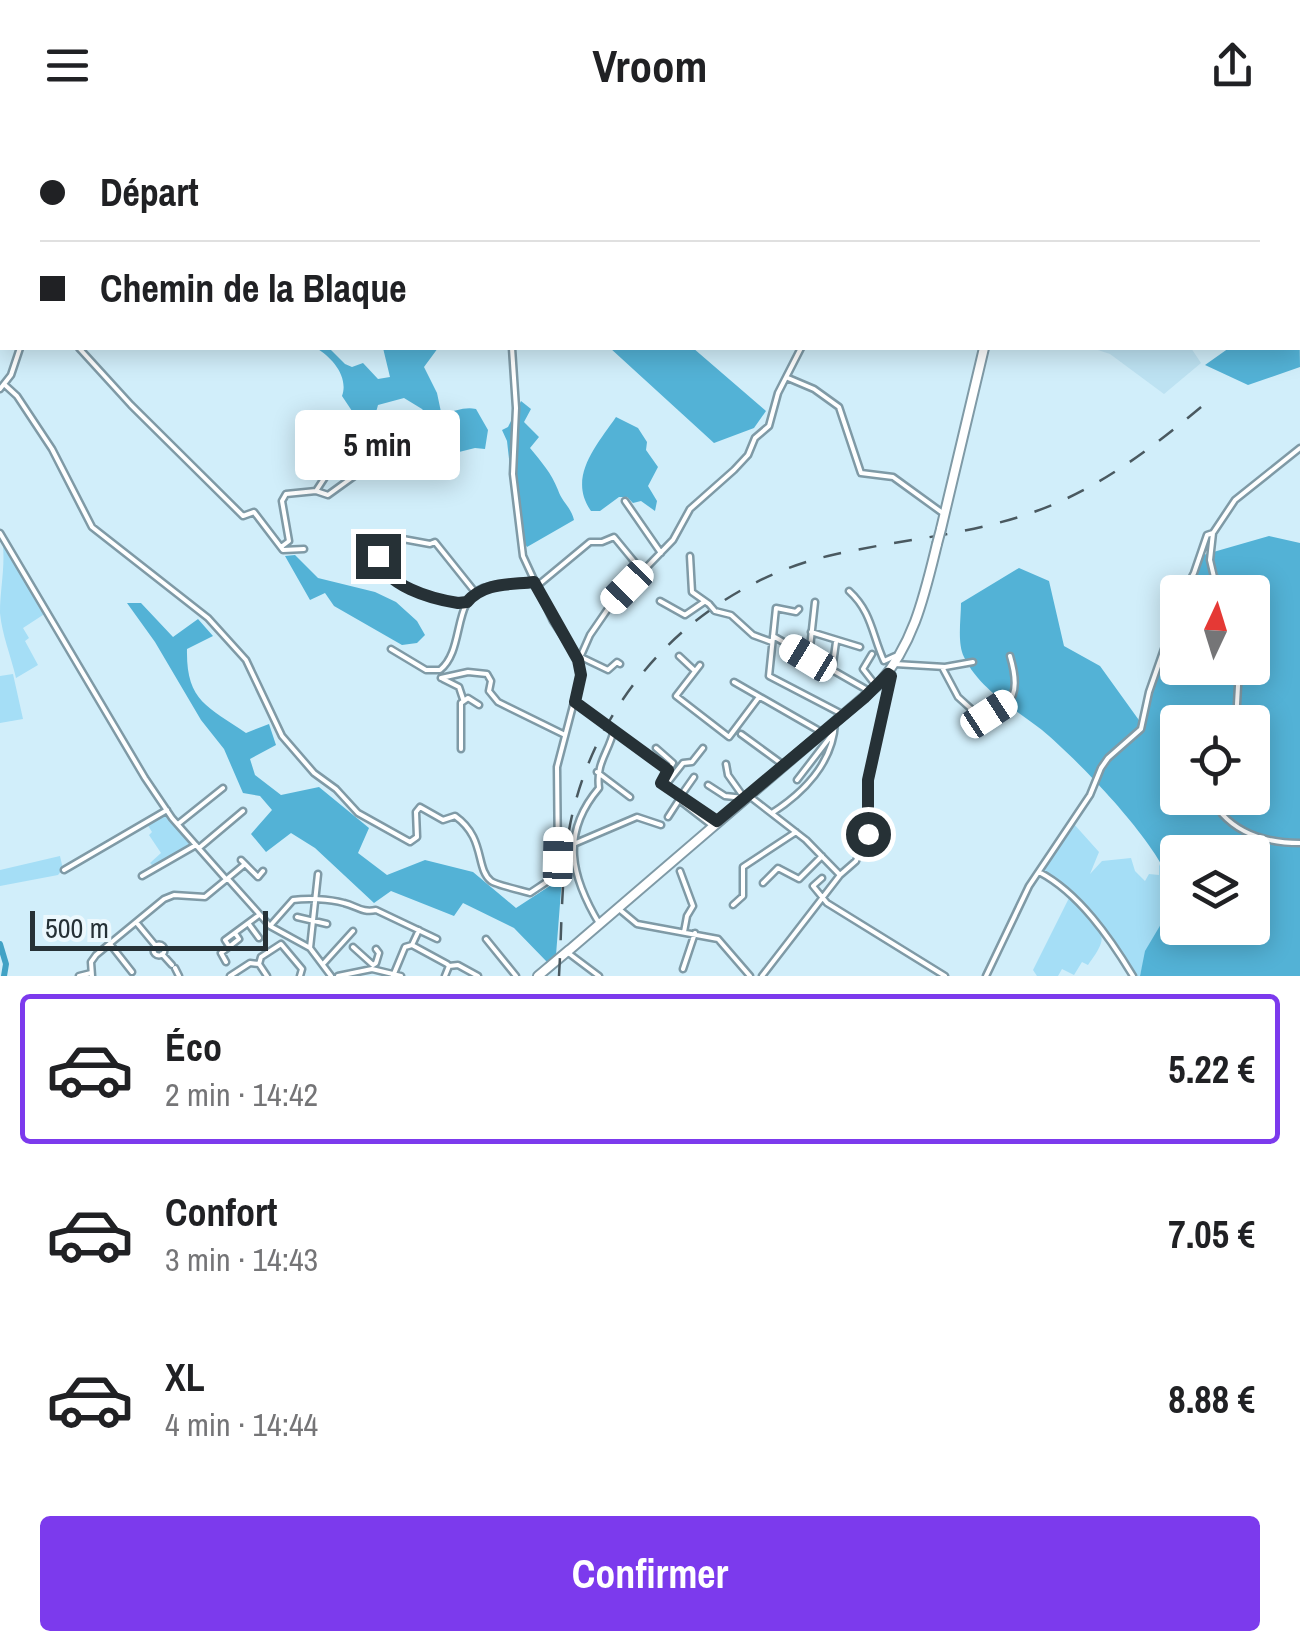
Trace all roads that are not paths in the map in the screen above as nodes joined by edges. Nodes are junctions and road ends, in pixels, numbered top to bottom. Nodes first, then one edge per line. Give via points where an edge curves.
1 (19, 350) edge
2 (81, 350) edge
3 (88, 350) edge
4 (512, 350) edge
5 (800, 350) edge
6 (984, 350) edge
7 (84, 353) junction
8 (788, 378) junction
9 (3, 387) edge
10 (366, 430) dead end
11 (315, 448) dead end
12 (1300, 448) edge
13 (356, 454) dead end
14 (357, 473) junction
15 (316, 491) junction
16 (625, 501) dead end
17 (944, 514) junction
18 (1212, 532) junction
19 (0, 534) edge
20 (280, 548) junction
21 (304, 549) dead end
22 (660, 553) junction
23 (690, 556) dead end
24 (642, 571) junction
25 (1192, 575) edge
26 (1214, 575) edge
27 (535, 584) junction
28 (849, 591) dead end
29 (475, 592) junction
30 (660, 601) dead end
31 (467, 602) junction
32 (815, 602) dead end
33 (707, 603) junction
34 (799, 609) dead end
35 (812, 632) junction
36 (773, 639) junction
37 (836, 642) junction
38 (860, 648) dead end
39 (392, 649) dead end
40 (872, 654) dead end
41 (679, 656) dead end
42 (1010, 656) dead end
43 (808, 658) junction
44 (578, 660) junction
45 (897, 661) junction
46 (1160, 661) edge
47 (973, 662) dead end
48 (620, 664) dead end
49 (700, 665) dead end
50 (942, 667) junction
51 (695, 671) junction
52 (832, 671) junction
53 (436, 672) junction
54 (888, 674) junction
55 (441, 678) junction
56 (734, 682) dead end
57 (874, 690) junction
58 (759, 697) junction
59 (463, 699) junction
60 (575, 702) junction
61 (479, 706) dead end
62 (844, 715) junction
63 (612, 728) junction
64 (834, 728) junction
65 (741, 734) dead end
66 (823, 734) junction
67 (565, 735) junction
68 (656, 748) dead end
69 (703, 748) dead end
70 (461, 749) dead end
71 (726, 764) dead end
72 (785, 766) junction
73 (668, 770) junction
74 (597, 772) junction
75 (694, 778) dead end
76 (797, 780) dead end
77 (708, 785) dead end
78 (665, 786) junction
79 (223, 788) dead end
80 (680, 797) junction
81 (630, 798) dead end
82 (750, 798) junction
83 (167, 810) junction
84 (242, 811) dead end
85 (772, 813) junction
86 (1223, 815) edge
87 (668, 817) dead end
88 (178, 824) junction
89 (660, 825) dead end
90 (716, 825) junction
91 (796, 832) junction
92 (576, 843) junction
93 (1300, 843) edge
94 (197, 846) junction
95 (823, 856) junction
96 (558, 857) junction
97 (572, 860) junction
98 (64, 870) dead end
99 (680, 871) dead end
100 (263, 872) dead end
101 (1039, 872) junction
102 (318, 874) dead end
103 (840, 875) junction
104 (142, 876) dead end
105 (822, 878) dead end
106 (227, 880) junction
107 (763, 884) dead end
108 (824, 898) junction
109 (316, 900) junction
110 (733, 905) dead end
111 (618, 907) junction
112 (259, 915) junction
113 (297, 918) dead end
114 (136, 922) junction
115 (248, 923) junction
116 (314, 923) junction
117 (326, 924) dead end
118 (599, 924) junction
119 (270, 926) junction
120 (418, 930) junction
121 (353, 932) dead end
122 (684, 932) junction
123 (695, 933) junction
124 (259, 938) dead end
125 (437, 939) dead end
126 (486, 940) dead end
127 (110, 944) junction
128 (412, 945) junction
129 (310, 948) junction
130 (352, 948) dead end
131 (376, 949) dead end
132 (567, 952) junction
133 (226, 962) dead end
134 (324, 963) junction
135 (259, 964) junction
136 (374, 966) junction
137 (449, 966) junction
138 (682, 969) dead end
139 (745, 971) junction
140 (132, 972) dead end
141 (392, 973) edge
142 (92, 975) edge
143 (337, 975) edge
144 (474, 975) edge
145 (79, 976) edge
146 (179, 976) edge
147 (230, 976) edge
148 (267, 976) edge
149 (300, 976) edge
150 (401, 976) edge
151 (445, 976) edge
152 (516, 976) edge
153 (538, 976) edge
154 (599, 976) edge
155 (734, 976) edge
156 (750, 976) edge
157 (762, 976) edge
158 (945, 976) edge
159 (986, 976) edge
160 (1133, 976) edge

1 - 9 street
2 - 7 street
3 - 7 street
4 - 27 street via 513,474 523,556
5 - 8 street
6 - 17 main road
7 - 20 street via 242,516 254,512
8 - 17 street via 839,407 860,473 894,478
8 - 22 street via 770,426 690,510
9 - 96 street via 17,396 52,449 92,527 208,618 249,665 282,736 358,813 410,842 417,837 420,807 437,818 456,816 476,840 486,875 525,893 554,877
10 - 14 street via 372,459
11 - 15 street via 329,472
12 - 18 street via 1235,500
13 - 14 street
14 - 15 street via 328,495
15 - 20 street via 286,494 288,540
16 - 22 street
17 - 45 main road, bridge via 916,625
18 - 25 street
18 - 26 street
19 - 83 street
20 - 21 street
22 - 24 street
23 - 33 street via 689,582
24 - 27 street via 614,537 590,542
24 - 44 street via 612,603
27 - 29 street
27 - 44 street
28 - 45 street via 871,619 884,662 895,656
29 - 31 street
29 - 31 street via 436,542 392,537 378,556 400,584
30 - 33 street via 685,615
31 - 53 street via 452,656
32 - 35 street
33 - 36 street, bridge via 752,635
34 - 36 street via 776,608
35 - 37 street
35 - 43 street
36 - 43 street
36 - 62 street via 769,676
37 - 38 street
37 - 52 street
39 - 53 street
40 - 57 street via 863,670
41 - 51 street
42 - 50 street via 1014,696 980,717 958,698
43 - 52 street
44 - 48 street via 608,670
44 - 60 street
45 - 50 street
45 - 54 main road
46 - 101 street via 1142,730 1108,758
47 - 50 street
49 - 51 street
51 - 58 street via 676,696 729,737
52 - 57 street
53 - 55 street
54 - 57 main road
54 - 103 street via 868,780 868,834 856,861
55 - 59 street via 459,687
55 - 67 street via 487,674 498,702
56 - 58 street
57 - 62 main road
58 - 66 street
59 - 61 street
59 - 70 street
60 - 63 street, bridge
60 - 67 street
62 - 64 main road
63 - 73 street
63 - 74 street
64 - 66 main road
64 - 76 street
64 - 85 street via 831,746 806,786
65 - 72 street
66 - 72 main road
67 - 96 street via 557,767
68 - 73 street via 673,763
69 - 78 street
71 - 82 street
72 - 82 main road
73 - 78 street
74 - 81 street
74 - 92 street via 599,788 583,811
75 - 80 street
77 - 82 street via 725,796
78 - 80 street
79 - 88 street
80 - 90 street
82 - 85 street
82 - 90 main road
83 - 88 street
83 - 98 street
84 - 94 street
85 - 91 street
86 - 93 street via 1267,841
87 - 90 street via 680,800
88 - 94 street
89 - 92 street via 636,817
90 - 111 main road
91 - 95 street
91 - 110 street via 743,866 743,896
92 - 97 street
94 - 104 street
94 - 106 street
95 - 103 street
95 - 107 street via 799,879 782,868
96 - 97 street, bridge
97 - 118 street
99 - 122 street via 693,906
100 - 106 street via 258,877 243,862
101 - 159 street
101 - 160 street via 1088,913
102 - 109 street
103 - 108 street
105 - 108 street via 813,886
106 - 112 street
106 - 114 street via 205,897 164,899
108 - 157 street
108 - 158 street
109 - 116 street
109 - 119 street via 290,898
109 - 120 street via 376,910
111 - 118 main road
111 - 122 street via 637,924
112 - 115 street
112 - 119 street
113 - 116 street
114 - 127 street
114 - 146 street via 155,945 154,954 162,954
115 - 124 street
115 - 133 street via 221,953
116 - 117 street
116 - 129 street
118 - 132 main road
119 - 129 street
120 - 125 street
120 - 128 street
121 - 134 street
122 - 123 street
123 - 138 street
123 - 139 street via 718,938
126 - 152 street
127 - 140 street
127 - 142 street via 92,960
128 - 137 street
128 - 141 street
129 - 134 street
130 - 136 street
131 - 136 street
132 - 153 main road
132 - 154 street
134 - 143 street
135 - 147 street
135 - 148 street
135 - 149 street via 281,944
136 - 141 street
136 - 143 street
137 - 144 street
137 - 151 street
139 - 155 street
139 - 156 street
141 - 150 street
142 - 145 street

